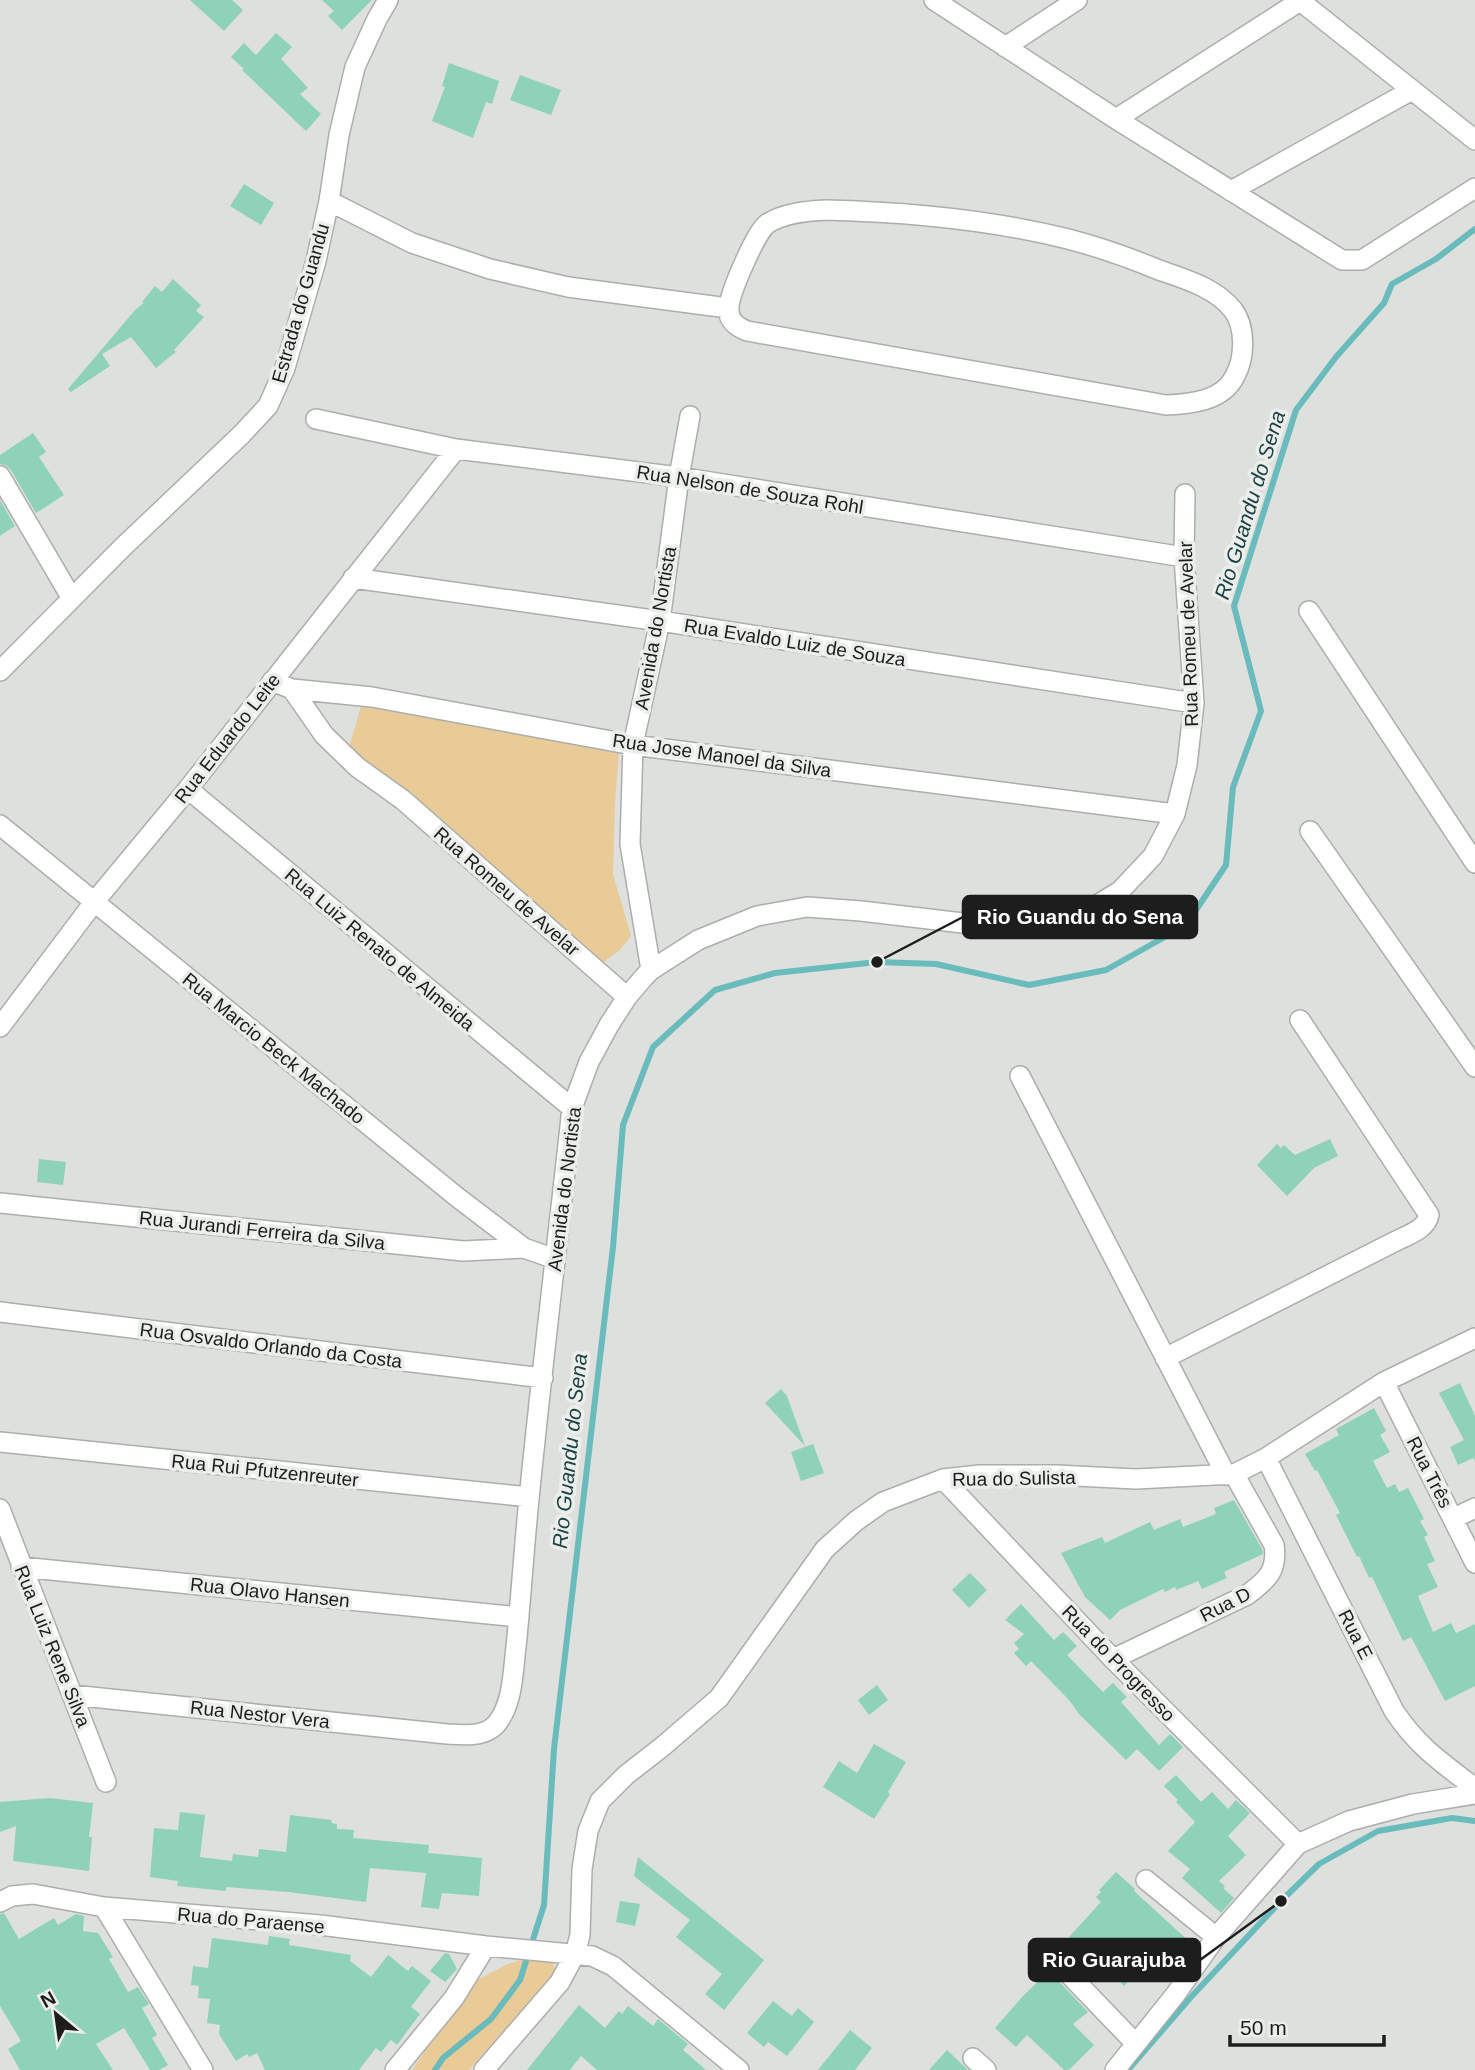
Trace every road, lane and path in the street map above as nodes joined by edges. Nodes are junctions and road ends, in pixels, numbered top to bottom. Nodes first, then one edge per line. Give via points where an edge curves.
1 (388, 0) edge
2 (934, 0) edge
3 (1077, 0) edge
4 (1300, 0) edge
5 (1005, 47) junction
6 (1412, 90) junction
7 (1116, 119) junction
8 (1475, 140) edge
9 (1475, 188) edge
10 (1231, 191) junction
11 (329, 201) junction
12 (728, 309) junction
13 (690, 416) dead end
14 (316, 419) dead end
15 (456, 449) junction
16 (0, 476) edge
17 (679, 477) junction
18 (1185, 494) dead end
19 (1184, 557) junction
20 (353, 578) junction
21 (71, 597) junction
22 (1309, 611) dead end
23 (660, 621) junction
24 (0, 671) edge
25 (272, 681) junction
26 (292, 690) junction
27 (1194, 703) junction
28 (633, 744) junction
29 (188, 789) junction
30 (1175, 814) junction
31 (0, 825) edge
32 (1310, 831) dead end
33 (1475, 863) edge
34 (95, 901) junction
35 (651, 970) junction
36 (627, 997) junction
37 (1300, 1020) dead end
38 (0, 1027) edge
39 (1475, 1067) edge
40 (1020, 1076) dead end
41 (572, 1108) junction
42 (0, 1203) edge
43 (524, 1248) junction
44 (555, 1259) junction
45 (0, 1312) edge
46 (1475, 1338) edge
47 (1165, 1358) junction
48 (543, 1378) junction
49 (1384, 1382) junction
50 (0, 1443) edge
51 (1266, 1458) junction
52 (1230, 1474) junction
53 (943, 1479) junction
54 (529, 1497) junction
55 (1475, 1508) edge
56 (0, 1509) edge
57 (1454, 1518) junction
58 (1475, 1563) edge
59 (21, 1567) junction
60 (519, 1617) junction
61 (1113, 1659) junction
62 (72, 1695) junction
63 (447, 1734) joint
64 (106, 1782) dead end
65 (1475, 1788) edge
66 (1475, 1794) edge
67 (1298, 1844) junction
68 (1146, 1880) dead end
69 (0, 1902) edge
70 (104, 1908) junction
71 (1216, 1937) junction
72 (495, 1947) junction
73 (568, 1953) junction
74 (1062, 1967) dead end
75 (1135, 2043) junction
76 (203, 2070) edge
77 (396, 2070) edge
78 (484, 2070) edge
79 (739, 2070) edge
80 (1115, 2070) edge

1 - 11 street, Estrada do Guandu via 355,67
2 - 5 street
3 - 5 street
4 - 6 street
4 - 7 street
5 - 7 street
6 - 8 street
6 - 10 street
7 - 10 street
9 - 10 street via 1362,260 1352,261 1329,254
11 - 12 street via 412,243 490,269 568,287
11 - 21 street, Estrada do Guandu via 285,368 268,406
12 - 12 street via 753,242 767,224 781,217 826,210 872,211 1003,225 1101,249 1210,291 1238,318 1241,365 1231,386 1209,399 1166,405 747,331 737,327
13 - 17 street, Avenida do Nortista
14 - 15 street, Rua Nelson de Souza Rohl
15 - 17 street, Rua Nelson de Souza Rohl
15 - 20 street, Rua Eduardo Leite
16 - 21 street
17 - 19 street, Rua Nelson de Souza Rohl
17 - 23 street, Avenida do Nortista
18 - 19 street, Rua Romeu de Avelar
19 - 27 street, Rua Romeu de Avelar
20 - 23 street, Rua Evaldo Luiz de Souza
20 - 25 street, Rua Eduardo Leite
21 - 24 street, Estrada do Guandu
22 - 33 street
23 - 27 street, Rua Evaldo Luiz de Souza
23 - 28 street, Avenida do Nortista
25 - 26 street, Rua Jose Manoel da Silva
25 - 29 street, Rua Eduardo Leite
26 - 28 street, Rua Jose Manoel da Silva via 372,697
26 - 36 street, Rua Romeu de Avelar via 324,735 357,767 403,800
27 - 30 street, Rua Romeu de Avelar via 1187,765
28 - 30 street, Rua Jose Manoel da Silva
28 - 35 street, Avenida do Nortista via 630,844
29 - 34 street, Rua Eduardo Leite
29 - 41 street, Rua Luiz Renato de Almeida
30 - 35 street, Rua Romeu de Avelar via 1153,856 1120,891 1084,913 1005,928 807,907 757,916 698,940
31 - 34 street, Rua Marcio Beck Machado
32 - 39 street
34 - 38 street, Rua Eduardo Leite
34 - 43 street, Rua Marcio Beck Machado
35 - 36 street, Avenida do Nortista
36 - 41 street, Avenida do Nortista via 590,1062
37 - 47 street via 1429,1215 1428,1221
40 - 47 street, Rua D
41 - 44 street, Avenida do Nortista
42 - 43 street, Rua Jurandi Ferreira da Silva via 463,1251
43 - 44 street, Rua Marcio Beck Machado
44 - 48 street, Avenida do Nortista
45 - 48 street, Rua Osvaldo Orlando da Costa
46 - 49 street, Rua do Sulista
47 - 52 street, Rua D
48 - 54 street, Avenida do Nortista
49 - 51 street, Rua do Sulista
49 - 57 street, Rua Três
50 - 54 street, Rua Rui Pfutzenreuter
51 - 52 street, Rua do Sulista
51 - 65 street, Rua E via 1394,1711 1415,1740
52 - 53 street, Rua do Sulista
52 - 61 street, Rua D via 1274,1545 1276,1558 1269,1576 1247,1595
53 - 61 street, Rua do Progresso
53 - 73 street, Rua do Sulista via 883,1502 825,1549 719,1698 600,1801 588,1831 582,1869 580,1935
54 - 60 street, Avenida do Nortista
55 - 57 street
56 - 59 street, Rua Luiz Rene Silva
57 - 58 street, Rua Três
59 - 60 street, Rua Olavo Hansen
59 - 62 street, Rua Luiz Rene Silva
60 - 63 street, Avenida do Nortista via 507,1705 499,1721 483,1733
61 - 67 street, Rua do Progresso
62 - 63 street, Rua Nestor Vera
62 - 64 street, Rua Luiz Rene Silva
66 - 67 street via 1349,1821
67 - 71 street
68 - 71 street
69 - 70 street, Rua do Paraense via 33,1894
70 - 72 street, Rua do Paraense via 320,1925
70 - 76 street
71 - 75 street
72 - 73 street, Rua do Paraense
72 - 77 street
73 - 78 street via 553,1990
73 - 79 street, Rua do Paraense via 592,1955 613,1966
74 - 75 street
75 - 80 street

